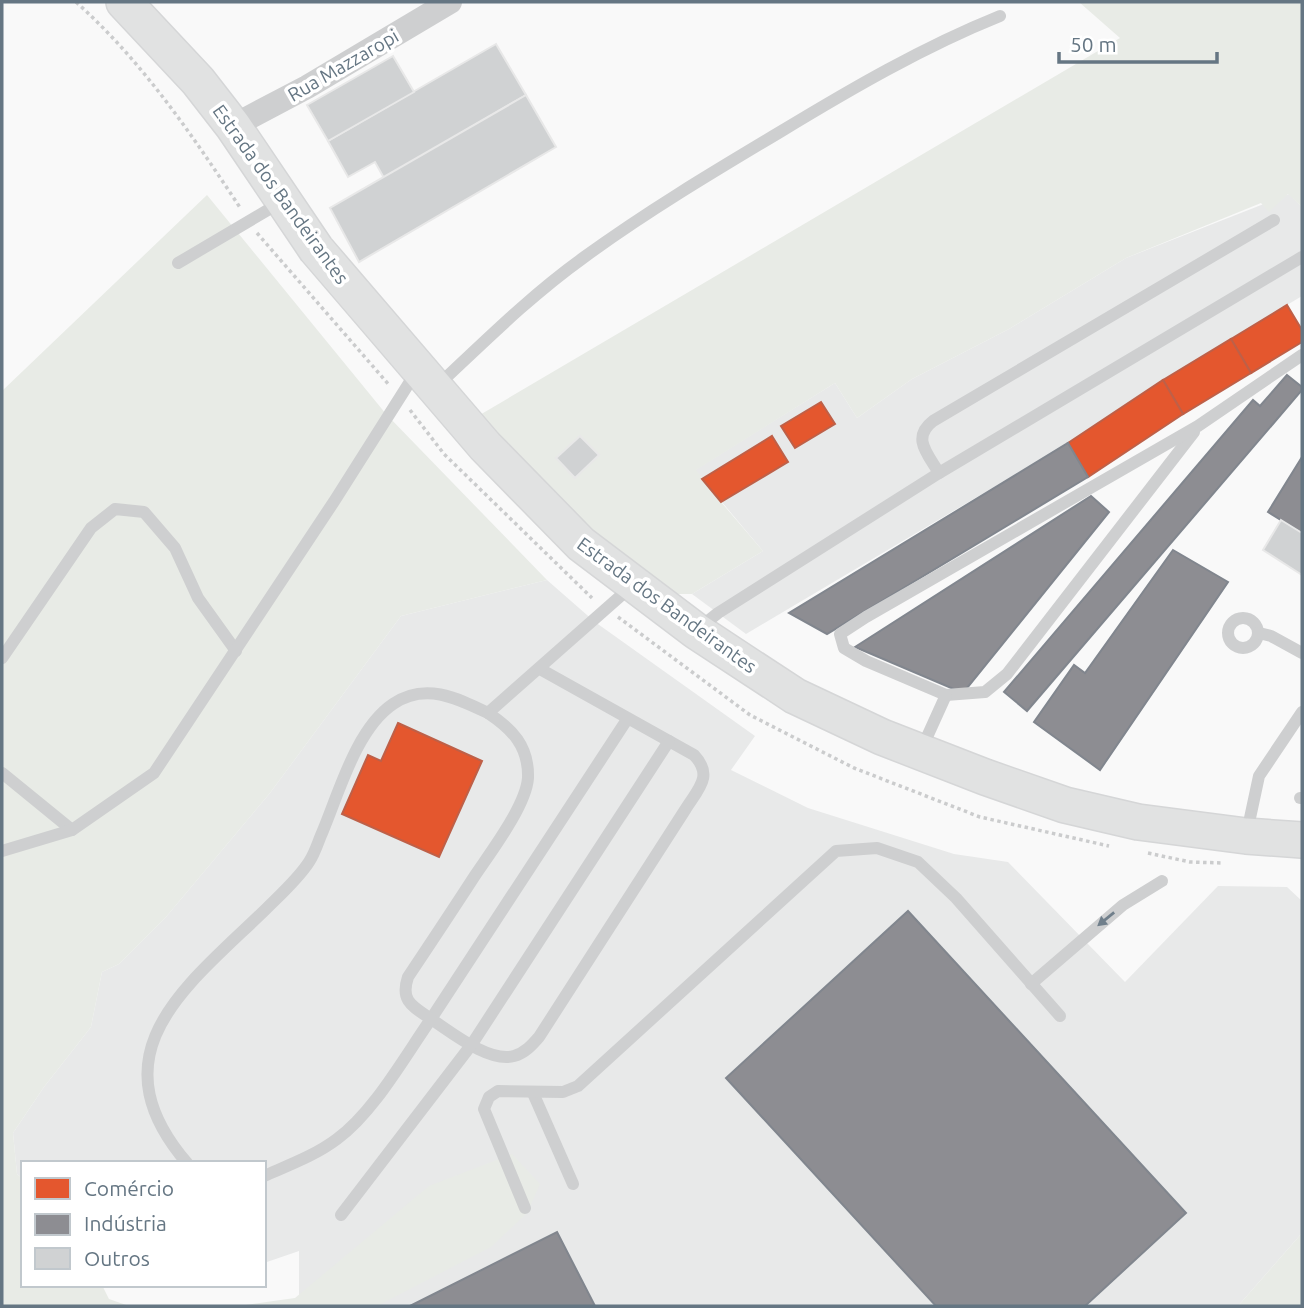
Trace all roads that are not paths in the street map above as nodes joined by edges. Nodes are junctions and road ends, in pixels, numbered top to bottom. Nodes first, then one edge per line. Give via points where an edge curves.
1 (124, 2) edge
2 (450, 2) edge
3 (1000, 16) dead end
4 (233, 126) junction
5 (283, 201) junction
6 (1274, 220) dead end
7 (1302, 257) edge
8 (178, 263) dead end
9 (1302, 355) edge
10 (418, 385) junction
11 (1198, 426) junction
12 (939, 473) junction
13 (633, 585) junction
14 (696, 631) junction
15 (1258, 633) dead end
16 (236, 651) junction
17 (1302, 653) edge
18 (2, 658) edge
19 (540, 668) junction
20 (946, 695) junction
21 (1302, 712) edge
22 (488, 713) junction
23 (628, 718) junction
24 (669, 741) junction
25 (920, 752) junction
26 (2, 773) edge
27 (72, 830) junction
28 (1302, 840) edge
29 (1236, 850) junction
30 (2, 851) edge
31 (1162, 881) dead end
32 (1031, 984) junction
33 (1060, 1016) dead end
34 (431, 1019) junction
35 (472, 1044) junction
36 (533, 1093) junction
37 (186, 1161) edge
38 (266, 1174) edge
39 (573, 1184) dead end
40 (525, 1208) dead end
41 (341, 1215) dead end

1 - 4 main road, Estrada dos Bandeirantes
2 - 4 street, Rua Mazzaropi via 307,88
3 - 10 lane via 912,56 682,191 582,258
4 - 5 main road, Estrada dos Bandeirantes
5 - 8 lane
5 - 10 main road, Estrada dos Bandeirantes
6 - 12 lane via 925,427 921,438
7 - 12 lane
9 - 11 lane
10 - 13 main road, Estrada dos Bandeirantes via 581,544
10 - 16 lane
11 - 20 lane via 1007,674 985,692
11 - 20 lane via 839,634 844,648 866,662
12 - 14 lane
13 - 14 main road, Estrada dos Bandeirantes
13 - 19 lane
14 - 25 main road, Estrada dos Bandeirantes via 796,696
15 - 17 lane
16 - 18 lane via 198,598 175,548 144,512 115,509 92,528
16 - 27 lane via 154,773
19 - 22 lane
19 - 23 lane
20 - 25 lane
21 - 29 lane via 1259,776
22 - 34 lane via 521,742 528,779 504,831 408,977 407,1000
22 - 37 lane via 434,692 410,694 391,705 364,737 310,860 168,1011 150,1045 147,1092
23 - 24 lane
23 - 34 lane
24 - 35 lane
24 - 35 lane via 700,762 705,774 701,784 540,1037 526,1051 504,1058
25 - 29 main road, Estrada dos Bandeirantes via 1065,805
26 - 27 lane
27 - 30 lane
28 - 29 main road, Estrada dos Bandeirantes
31 -> 32 lane via 1123,905
32 - 33 lane
32 - 36 lane via 918,862 877,848 836,851 578,1086 563,1092
34 - 35 lane
34 - 38 lane via 361,1118 309,1156
35 - 41 lane
36 - 39 lane
36 - 40 lane via 498,1091 484,1109

